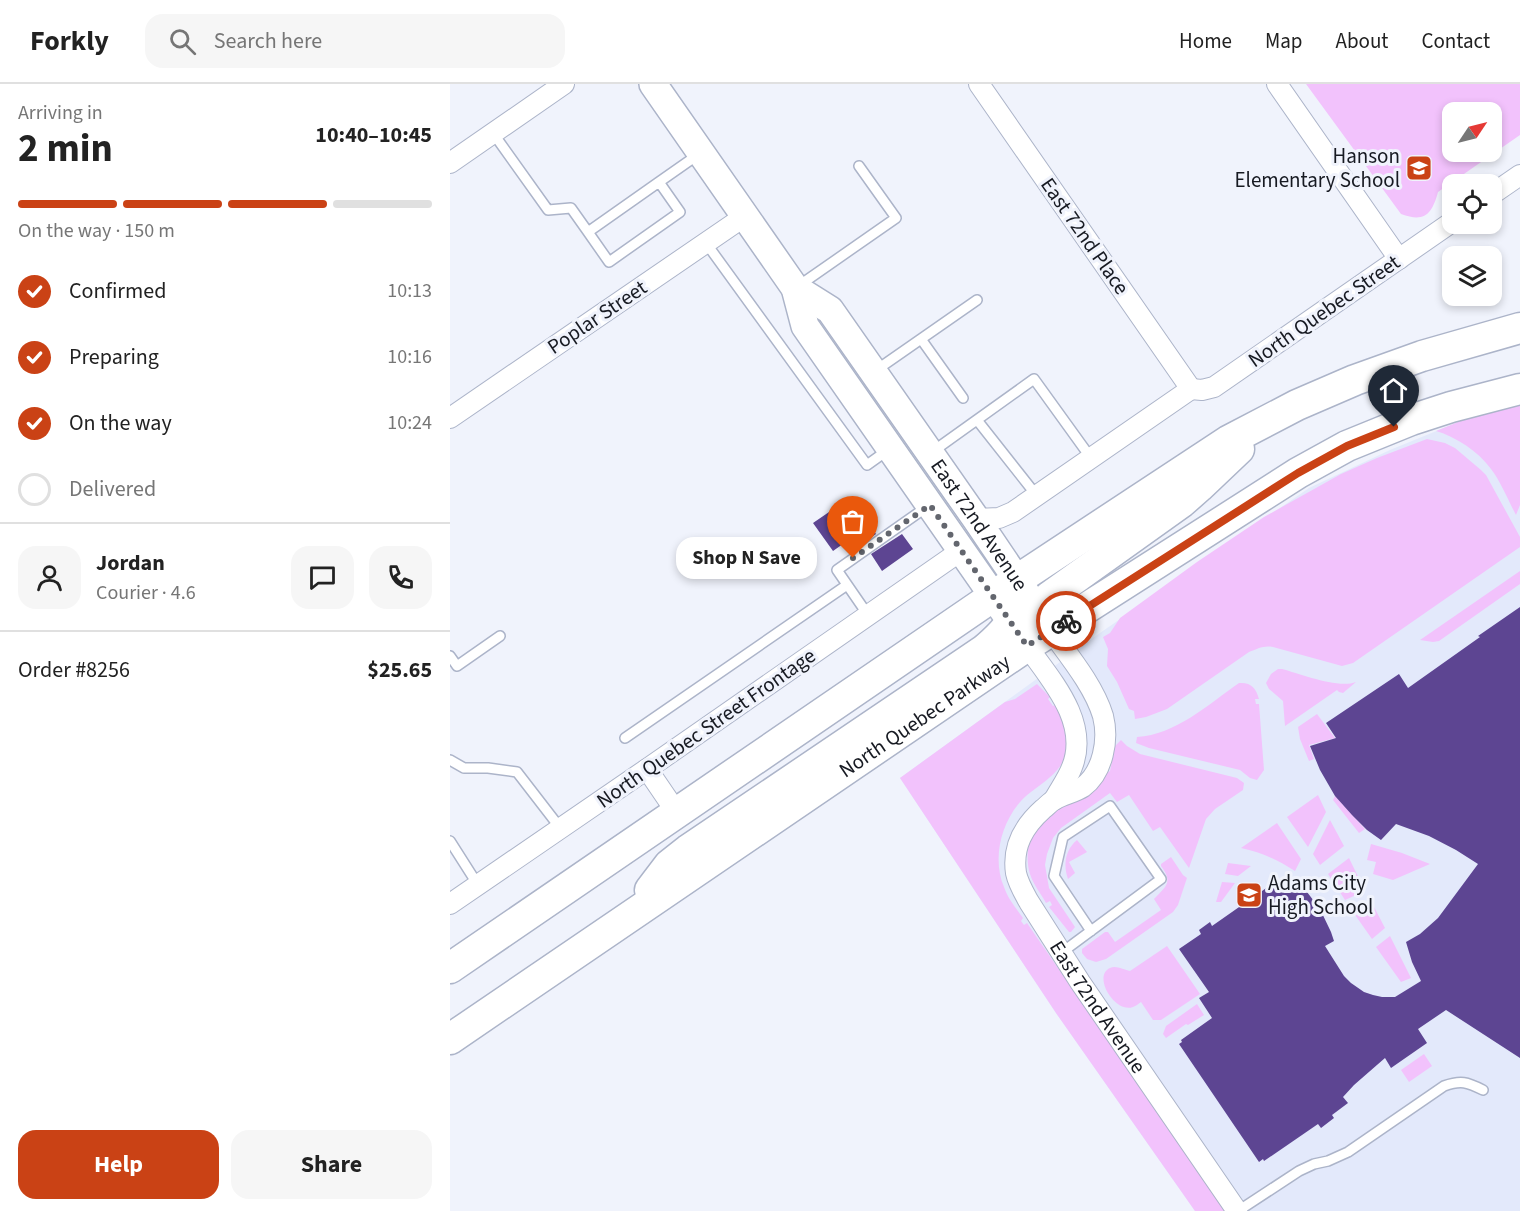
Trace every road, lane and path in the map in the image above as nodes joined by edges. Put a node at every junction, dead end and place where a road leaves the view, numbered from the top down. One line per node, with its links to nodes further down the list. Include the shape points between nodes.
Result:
1 (564, 84): 5 (street)
2 (653, 84): 6 (main road, East 72nd Avenue)
3 (979, 84): 22 (street, East 72nd Place)
4 (1277, 84): 16 (street)
5 (493, 133): 7 (street); 14 (lane, via 548,210 572,208)
6 (701, 153): 10 (lane); 12 (main road, East 72nd Avenue)
7 (450, 163)
8 (859, 166): 17 (lane, via 896,218)
9 (1520, 175): 11 (street)
10 (659, 182): 14 (lane); 14 (lane, via 680,212 618,256 609,262)
11 (1502, 187)
12 (745, 216): 15 (street, Poplar Street); 17 (main road, East 72nd Avenue)
13 (1442, 229): 16 (street, North Quebec Street)
14 (588, 232)
15 (706, 243): 25 (street, Poplar Street); 28 (lane, via 867,465)
16 (1399, 259): 22 (street, North Quebec Street, via 1214,387)
17 (795, 288): 21 (main road, East 72nd Avenue, via 830,310); 28 (main road, East 72nd Avenue, via 805,326)
18 (977, 300): 20 (lane)
19 (1520, 328): 27 (main road, North Quebec Parkway, via 1355,380)
20 (921, 339): 21 (lane); 24 (lane)
21 (873, 372): 29 (main road, East 72nd Avenue)
22 (1191, 389): 30 (street)
23 (1520, 389): 38 (main road, North Quebec Parkway, via 1428,414 1347,446)
24 (963, 398)
25 (450, 418)
26 (977, 420): 29 (lane); 30 (lane, via 1034,379); 31 (lane)
27 (1260, 424): 35 (main road, North Quebec Parkway, via 1196,461); 38 (main road, via 1199,487 1049,597)
28 (890, 448): 32 (main road, East 72nd Avenue)
29 (930, 453): 33 (main road, East 72nd Avenue)
30 (1091, 458): 31 (street)
31 (1036, 496): 33 (street, via 1007,515)
32 (930, 505): 34 (main road, East 72nd Avenue); 36 (lane, via 837,570)
33 (976, 519): 35 (main road, East 72nd Avenue)
34 (962, 550): 37 (street, North Quebec Street Frontage); 38 (main road, East 72nd Avenue)
35 (1017, 580): 38 (main road, North Quebec Parkway)
36 (848, 585): 37 (lane); 41 (lane)
37 (868, 615): 43 (street, North Quebec Street Frontage)
38 (1024, 621): 44 (street, East 72nd Avenue, via 1075,726 1072,768); 44 (street, East 72nd Avenue, via 1094,694 1103,717 1101,763 1094,778 1081,789); 45 (main road, North Quebec Parkway); 53 (main road, North Quebec Parkway, via 639,910)
39 (500, 636): 40 (lane, via 457,666)
40 (450, 656)
41 (625, 738)
42 (450, 760): 46 (lane, via 464,768 517,772)
43 (647, 769): 45 (street); 46 (street, North Quebec Street Frontage)
44 (1054, 800): 51 (street, East 72nd Avenue, via 1022,833 1015,863 1022,889)
45 (677, 813): 52 (main road, North Quebec Parkway)
46 (561, 829): 48 (street, North Quebec Street Frontage)
47 (450, 841): 48 (lane)
48 (478, 885): 49 (street, North Quebec Street Frontage)
49 (450, 904)
50 (1091, 931): 50 (lane, via 1161,879 1110,806 1063,837 1054,876); 51 (lane)
51 (1061, 953): 55 (street, East 72nd Avenue)
52 (450, 968)
53 (450, 1039)
54 (1483, 1090): 55 (lane, via 1468,1082 1444,1086 1348,1152 1299,1171)
55 (1238, 1211)

